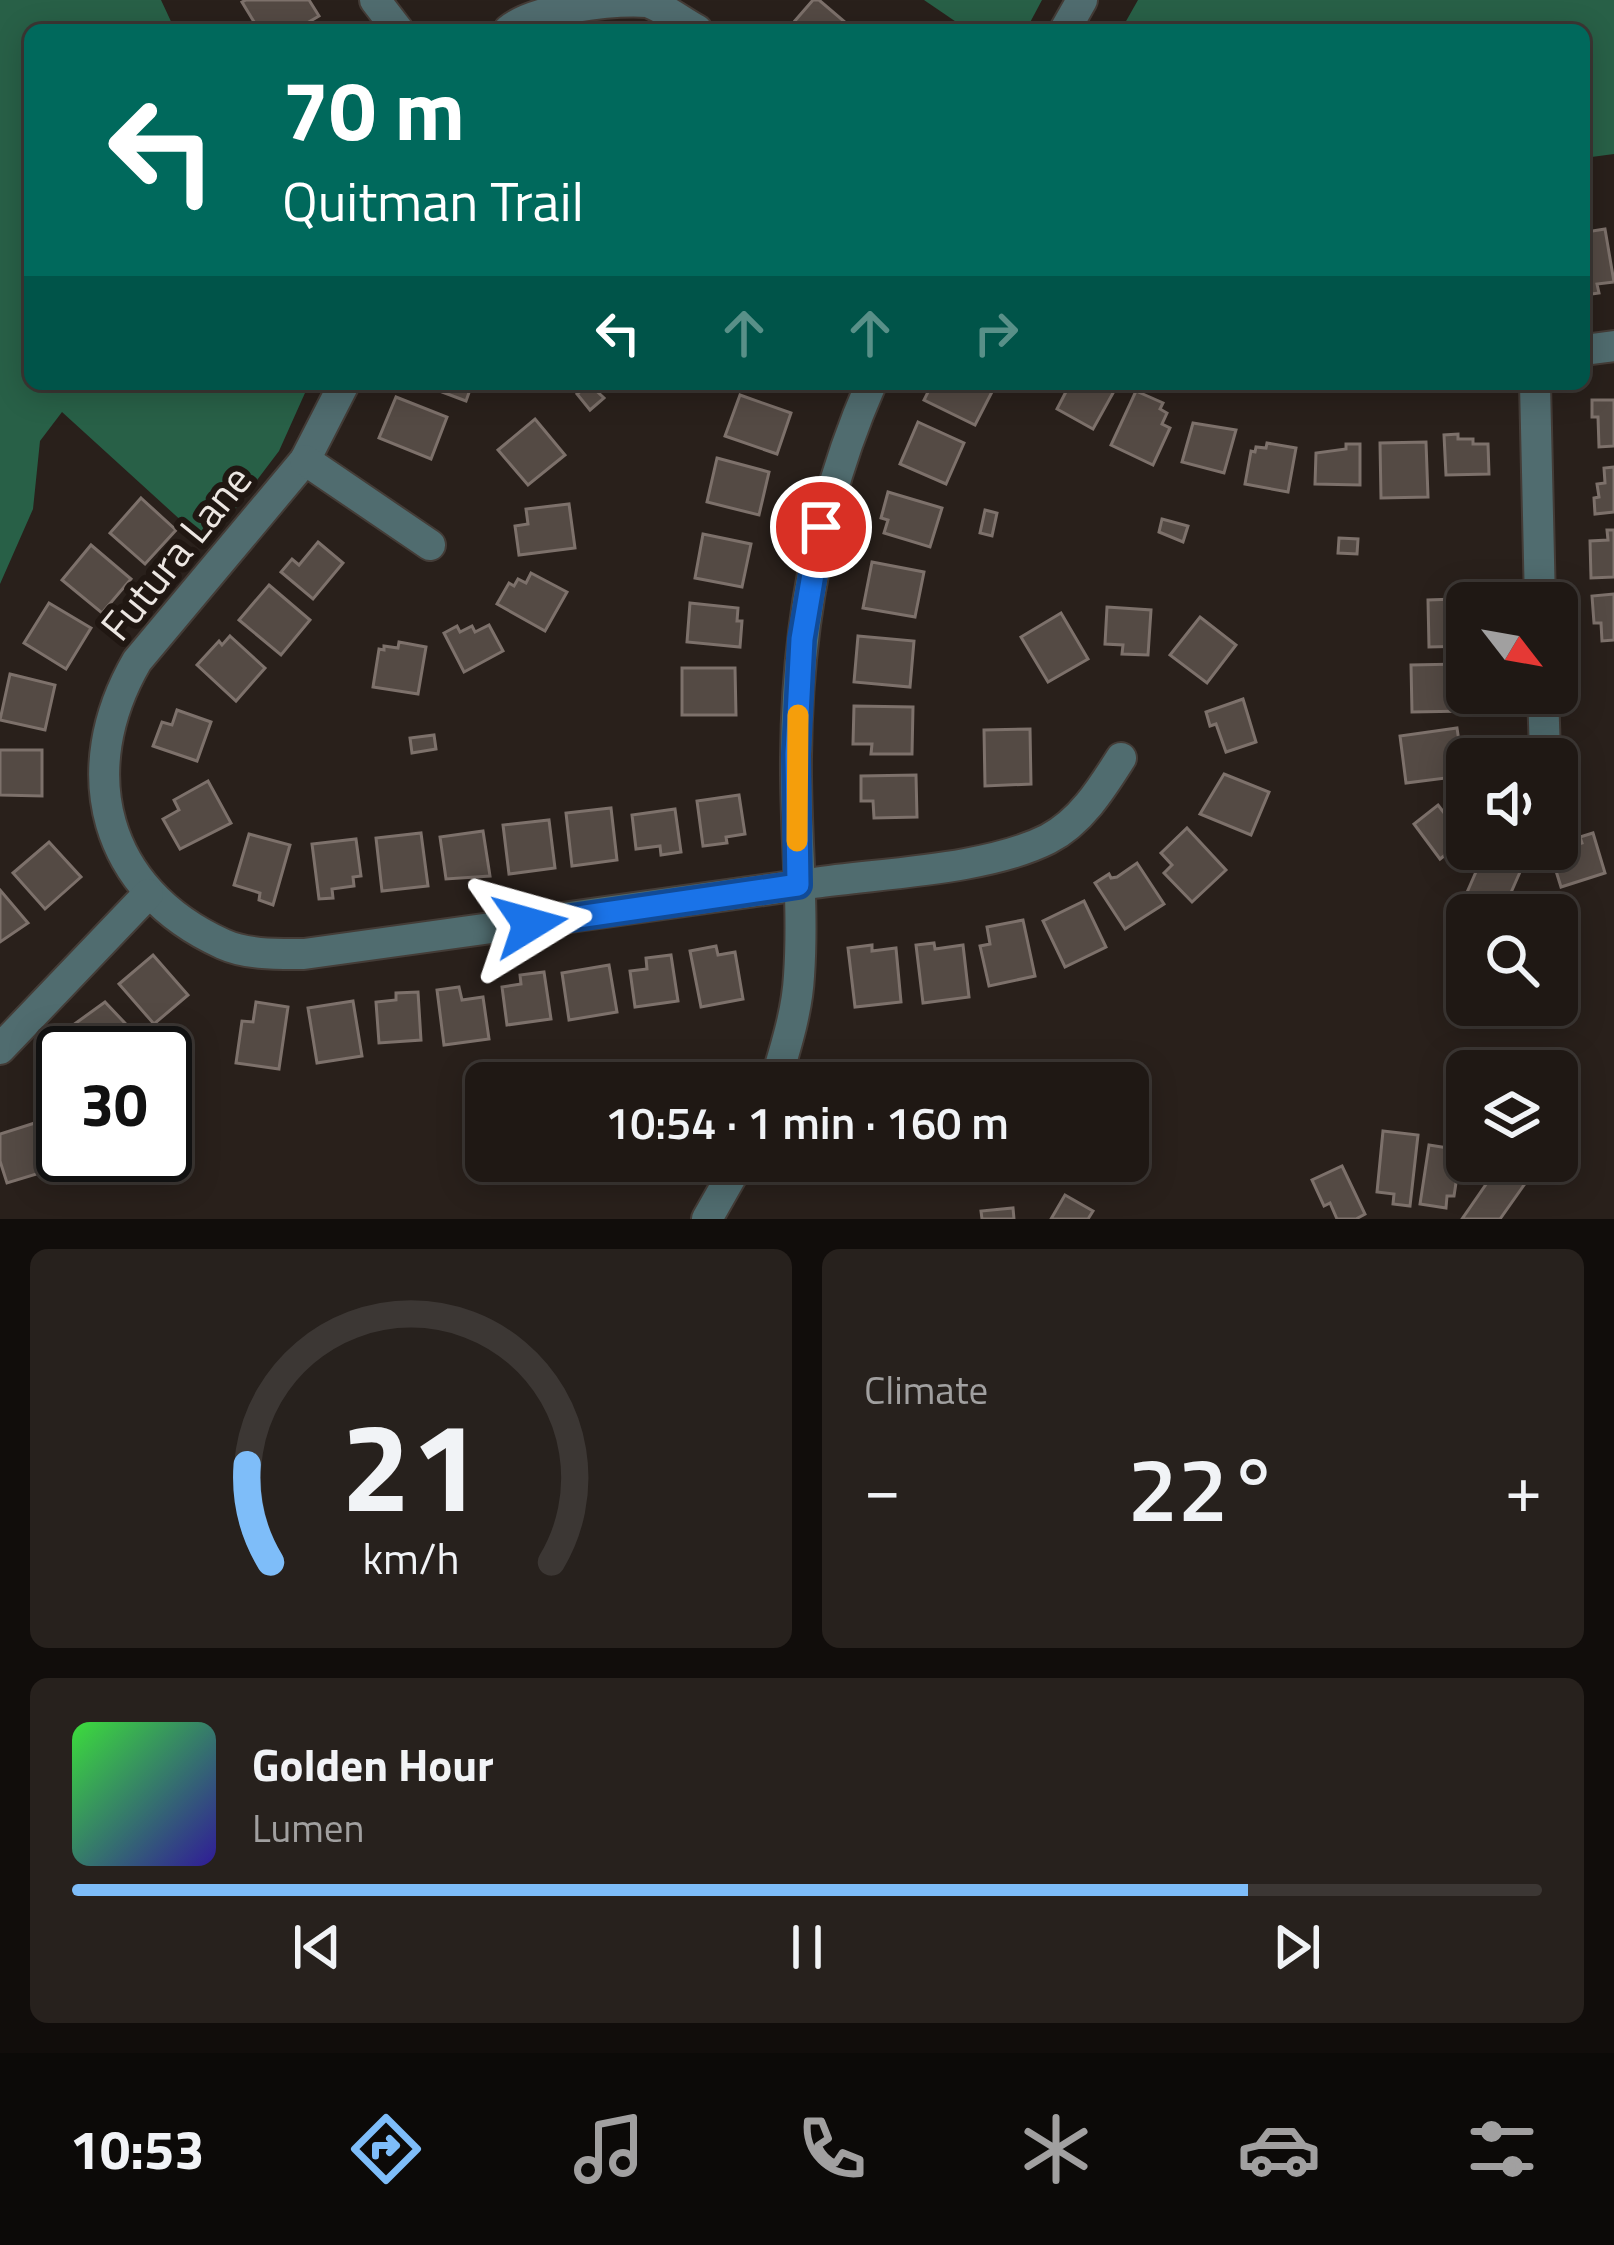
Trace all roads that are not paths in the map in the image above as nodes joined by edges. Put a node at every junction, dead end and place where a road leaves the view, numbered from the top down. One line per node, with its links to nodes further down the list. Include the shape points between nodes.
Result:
1 (375, 0): 2 (street)
2 (393, 24)
3 (515, 24): 4 (street, via 582,3 646,2)
4 (686, 24)
5 (341, 390): 8 (street, Futura Lane)
6 (868, 390): 12 (street, via 821,527 802,639)
7 (1535, 390): 10 (street)
8 (305, 460): 9 (street); 13 (street, Futura Lane, via 118,693 103,779 125,863)
9 (430, 545)
10 (1540, 582)
11 (1120, 758): 12 (street, Futura Lane, via 1076,819 1049,838 1003,856)
12 (798, 885): 13 (street, Futura Lane, via 304,954 225,945); 15 (street, via 800,977)
13 (148, 894): 14 (street)
14 (0, 1049)
15 (780, 1062)
16 (728, 1182): 17 (street)
17 (707, 1219)

